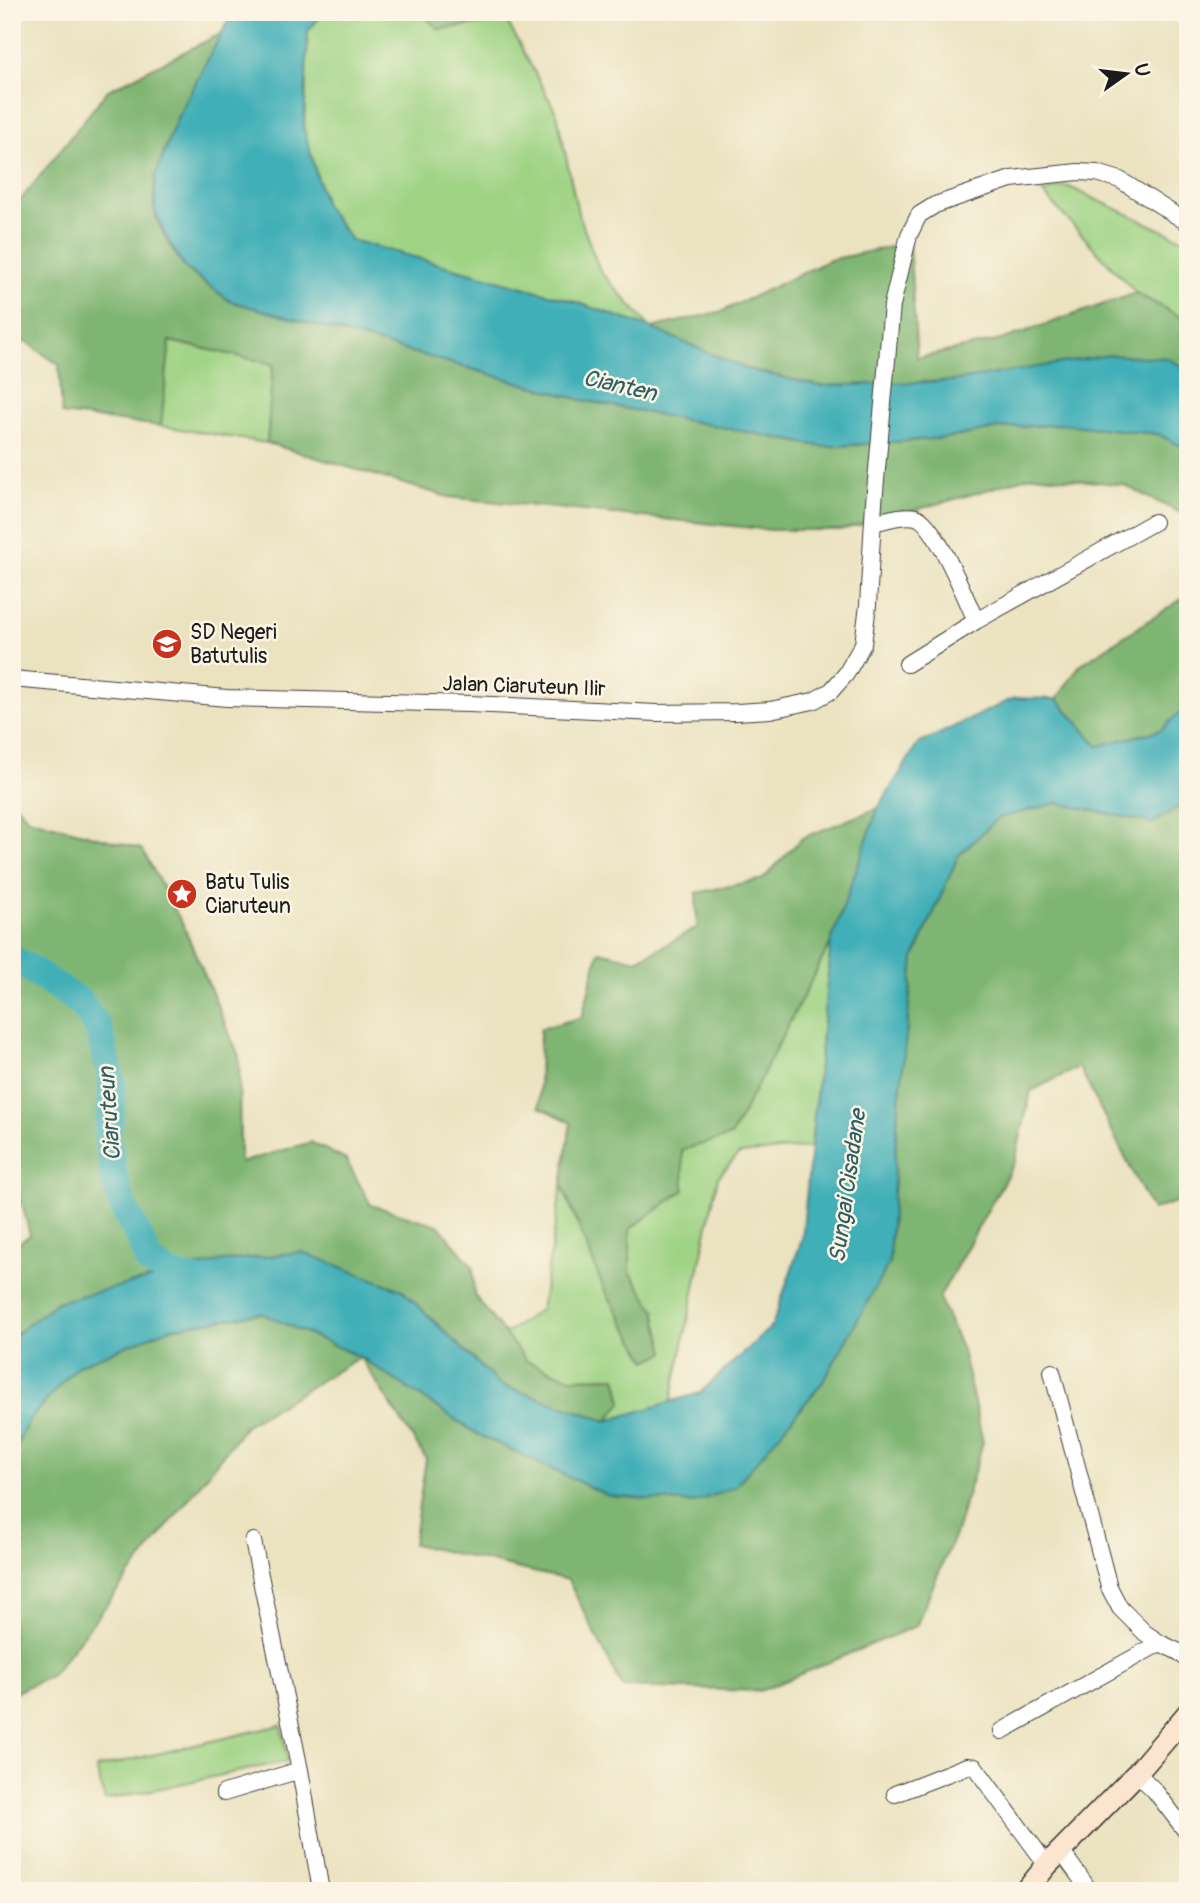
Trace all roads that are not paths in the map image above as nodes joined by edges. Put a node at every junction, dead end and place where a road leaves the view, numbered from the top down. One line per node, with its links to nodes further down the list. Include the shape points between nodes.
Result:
1 (1188, 223): 3 (street, Jalan Ciaruteun Ilir, via 1120,180 1078,172 1011,179 919,215 909,235 892,305)
2 (1154, 522): 4 (street)
3 (873, 523): 4 (street, via 903,516 926,523); 6 (street, Jalan Ciaruteun Ilir, via 863,644 831,691 794,706 656,713 227,698)
4 (976, 621): 5 (street)
5 (907, 664)
6 (12, 679)
7 (12, 1192): 8 (street)
8 (12, 1205)
9 (1052, 1372): 11 (street, via 1110,1587 1120,1608)
10 (253, 1541): 15 (street)
11 (1160, 1643): 12 (street); 14 (street)
12 (1188, 1660)
13 (1188, 1713): 16 (main road)
14 (1002, 1731)
15 (299, 1770): 17 (street); 21 (street)
16 (1137, 1773): 19 (street); 20 (main road)
17 (224, 1793)
18 (895, 1794): 20 (street, via 967,1766 975,1767)
19 (1188, 1834)
20 (1054, 1858): 22 (main road); 23 (street)
21 (321, 1891)
22 (1026, 1891)
23 (1090, 1891)

